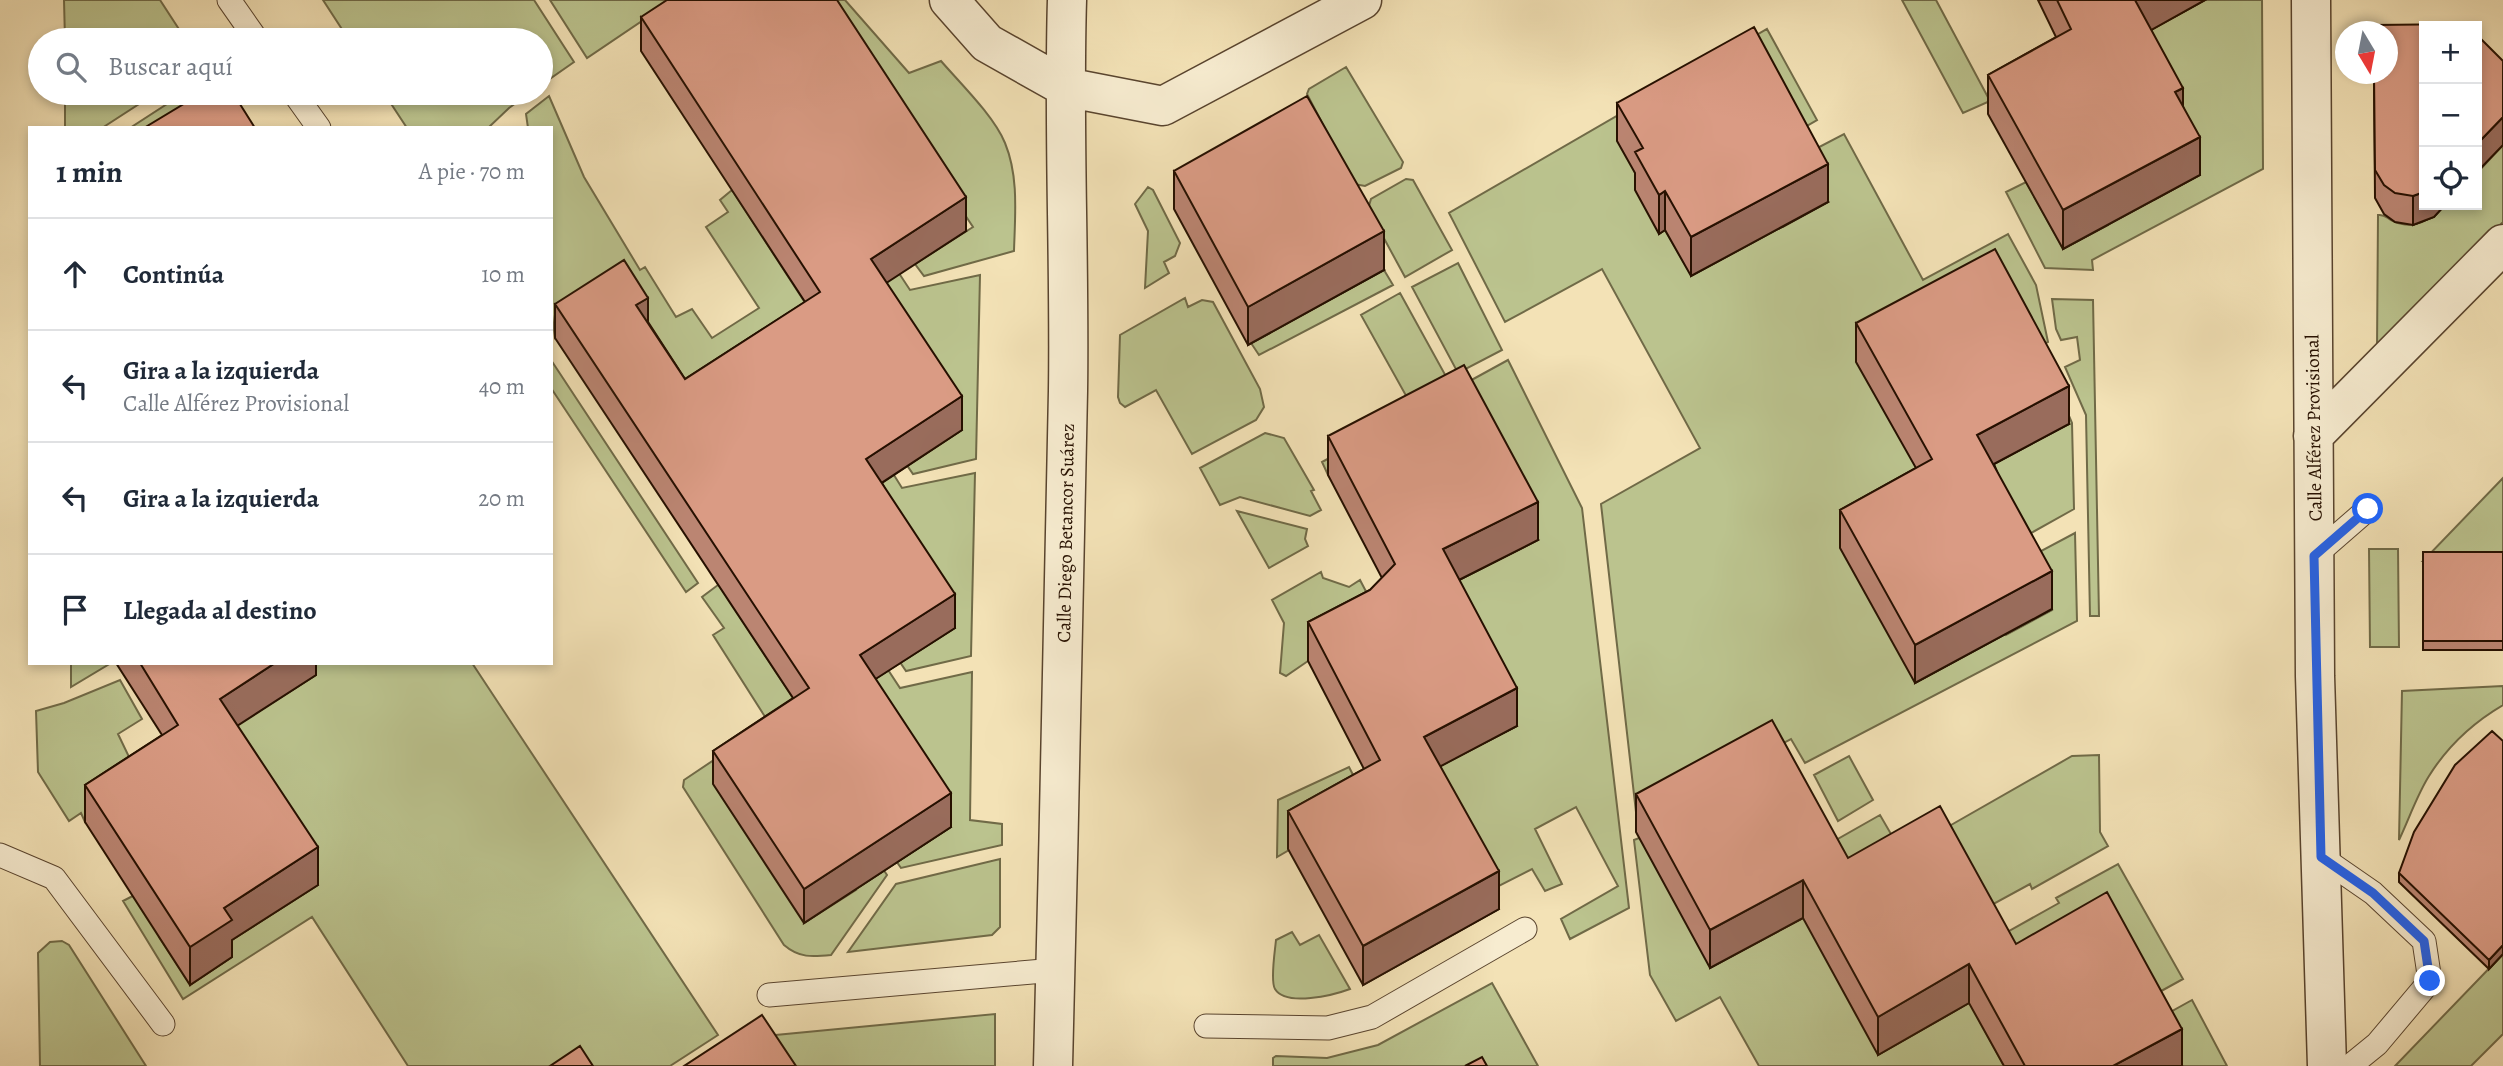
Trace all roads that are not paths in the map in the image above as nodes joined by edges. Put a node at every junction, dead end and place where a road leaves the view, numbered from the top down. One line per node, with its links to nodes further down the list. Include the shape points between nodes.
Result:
1 (229, 0): 6 (lane)
2 (949, 0): 7 (street, via 987,43)
3 (1067, 0): 7 (street, Calle Diego Betancor Suárez)
4 (1362, 0): 7 (street, via 1163,106)
5 (2311, 0): 11 (street, Calle Alférez Provisional)
6 (249, 28)
7 (1065, 88): 17 (street, Calle Diego Betancor Suárez, via 1068,378)
8 (303, 105): 9 (lane)
9 (318, 126)
10 (2503, 244): 11 (street)
11 (2314, 436): 13 (street, Calle Alférez Provisional)
12 (2368, 509): 13 (lane)
13 (2314, 556): 15 (street, Calle Alférez Provisional)
14 (0, 855): 19 (lane, via 54,878)
15 (2321, 857): 22 (street, Calle Alférez Provisional); 23 (lane, via 2373,893 2424,941 2430,981 2377,1044)
16 (1525, 929): 20 (lane, via 1372,1017 1328,1028)
17 (1055, 970): 18 (lane); 21 (street, Calle Diego Betancor Suárez)
18 (769, 995)
19 (163, 1024)
20 (1206, 1026)
21 (1053, 1066)
22 (2327, 1066)
23 (2350, 1066)

